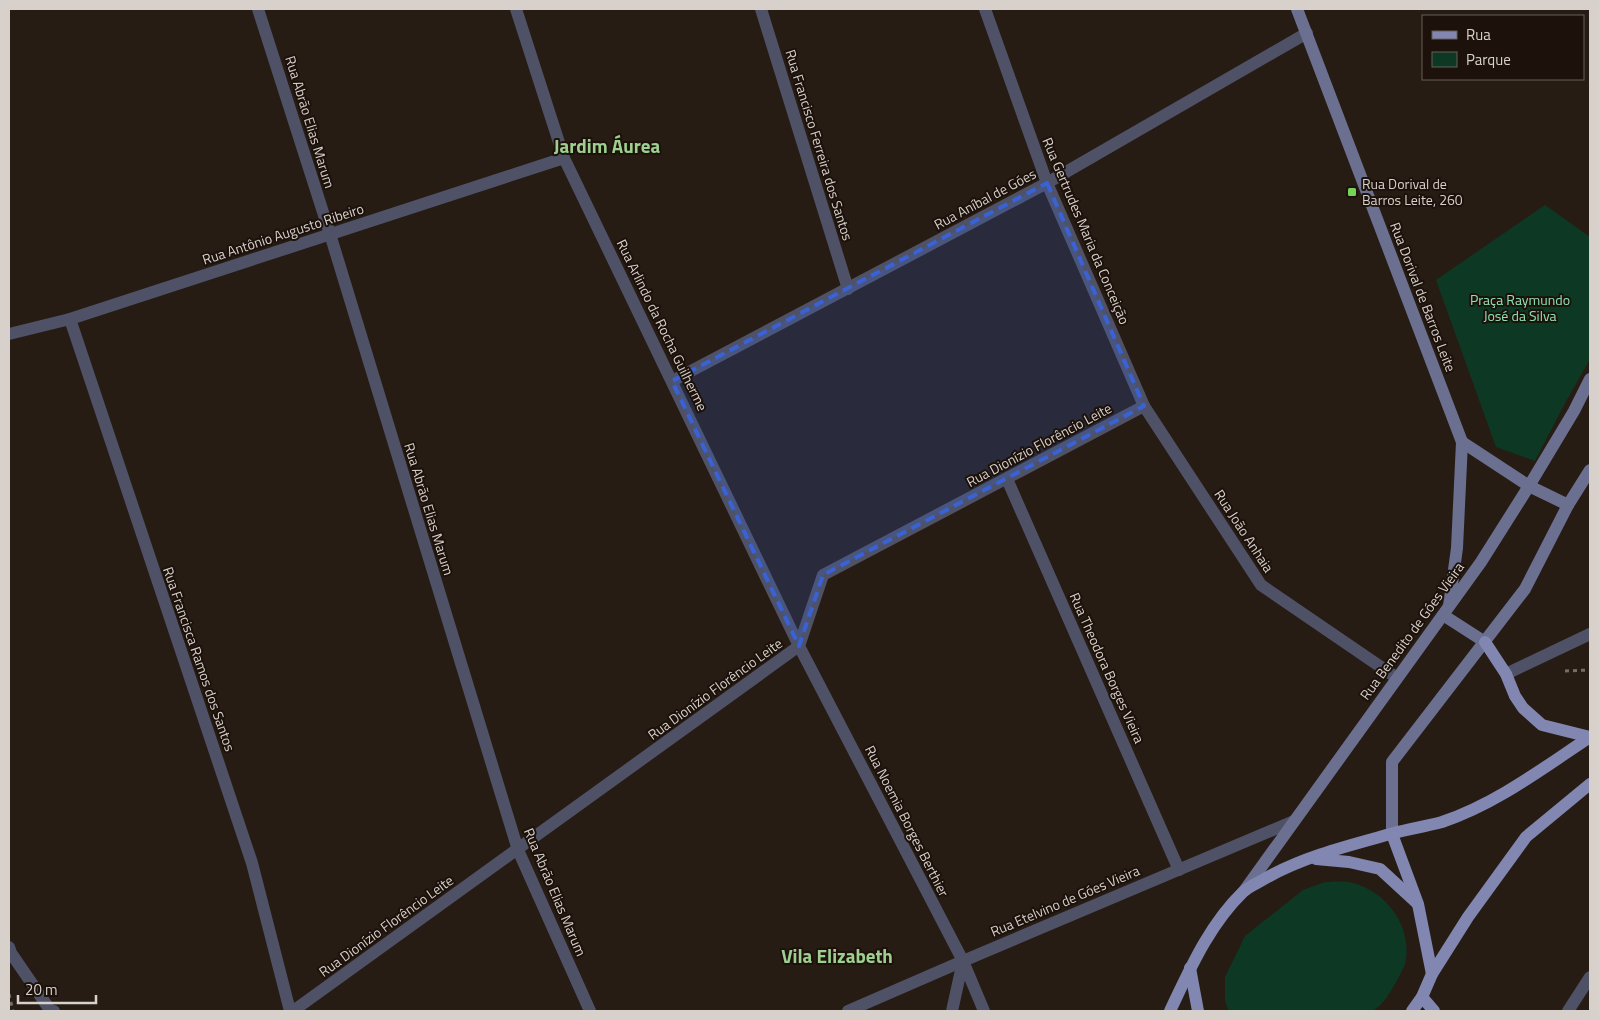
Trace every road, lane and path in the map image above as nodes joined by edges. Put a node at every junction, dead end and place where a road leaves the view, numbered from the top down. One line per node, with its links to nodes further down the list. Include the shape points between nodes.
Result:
1 (258, 9): 9 (street, Rua Abrão Elias Marum)
2 (516, 9): 7 (street, Rua Arlindo da Rocha Guilherme)
3 (761, 9): 10 (street, Rua Francisco Ferreira dos Santos)
4 (985, 9): 8 (street, Rua Gertrudes Maria da Conceição)
5 (1298, 9): 6 (main road, Rua Dorival de Barros Leite)
6 (1307, 33): 8 (street, Rua Aníbal de Góes); 16 (main road, Rua Dorival de Barros Leite)
7 (564, 158): 9 (street, Rua Antônio Augusto Ribeiro); 14 (street, Rua Arlindo da Rocha Guilherme)
8 (1047, 183): 10 (street, Rua Aníbal de Góes); 15 (street, Rua Gertrudes Maria da Conceição)
9 (330, 234): 11 (street, Rua Antônio Augusto Ribeiro); 33 (street, Rua Abrão Elias Marum)
10 (848, 290): 14 (street, Rua Aníbal de Góes)
11 (70, 319): 12 (street, Rua Antônio Augusto Ribeiro); 47 (street, Rua Francisca Ramos dos Santos, via 252,863)
12 (9, 334)
13 (1590, 379): 19 (main road, Rua Benedito de Góes Vieira)
14 (672, 381): 24 (street, Rua Arlindo da Rocha Guilherme)
15 (1144, 406): 18 (street, Rua Dionízio Florêncio Leite); 28 (street, Rua João Anhaia, via 1261,585)
16 (1462, 442): 19 (main road); 21 (main road, Rua Dorival de Barros Leite, via 1456,548)
17 (1590, 470): 20 (main road)
18 (1007, 478): 24 (street, Rua Dionízio Florêncio Leite, via 824,575); 35 (street, Rua Theodora Borges Vieira)
19 (1529, 486): 20 (main road); 21 (main road, Rua Benedito de Góes Vieira)
20 (1568, 505): 23 (main road, via 1525,589)
21 (1446, 611): 23 (main road); 28 (main road, Rua Benedito de Góes Vieira)
22 (1590, 634): 27 (street)
23 (1484, 642): 27 (main road); 32 (main road, via 1392,762)
24 (799, 646): 33 (street, Rua Dionízio Florêncio Leite); 39 (street, Rua Noemia Borges Berthier)
25 (1590, 670): 26 (path)
26 (1565, 671)
27 (1506, 674): 29 (main road, via 1523,708 1542,725)
28 (1397, 678): 31 (main road, Rua Benedito de Góes Vieira)
29 (1590, 737): 32 (main road, via 1484,805 1443,821)
30 (1590, 784): 41 (main road, via 1526,837 1468,917)
31 (1294, 821): 35 (street, Rua Etelvino de Góes Vieira); 36 (main road, Rua Benedito de Góes Vieira)
32 (1392, 834): 34 (main road); 37 (main road)
33 (518, 850): 47 (street, Rua Dionízio Florêncio Leite); 48 (street, Rua Abrão Elias Marum)
34 (1307, 859): 36 (main road); 37 (main road, via 1349,862 1380,869)
35 (1179, 870): 39 (street, Rua Etelvino de Góes Vieira)
36 (1244, 891): 40 (main road, via 1205,940)
37 (1418, 904): 41 (main road)
38 (9, 947): 46 (street, via 50,1010)
39 (963, 960): 49 (street, Rua Etelvino de Góes Vieira); 50 (street); 51 (street, Rua Noemia Borges Berthier)
40 (1190, 968): 52 (main road); 53 (main road)
41 (1432, 974): 44 (main road)
42 (1590, 977): 56 (street)
43 (9, 994): 45 (path)
44 (1422, 997): 54 (main road); 55 (main road)
45 (13, 1011)
46 (54, 1011)
47 (291, 1011)
48 (590, 1011)
49 (848, 1011)
50 (952, 1011)
51 (984, 1011)
52 (1170, 1011)
53 (1198, 1011)
54 (1412, 1011)
55 (1434, 1011)
56 (1568, 1011)

